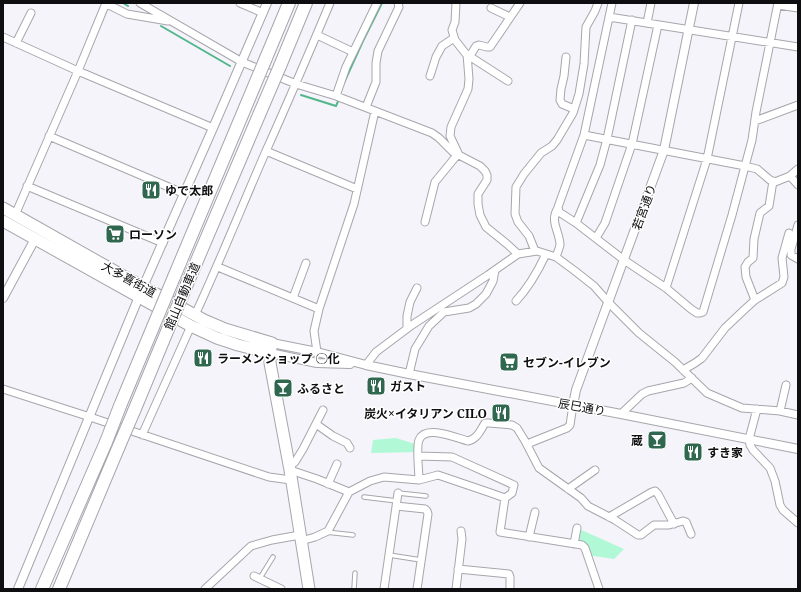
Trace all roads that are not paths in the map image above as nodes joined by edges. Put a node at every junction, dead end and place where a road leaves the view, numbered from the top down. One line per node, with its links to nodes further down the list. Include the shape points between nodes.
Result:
1 (106, 3): 25 (street, via 127,14); 40 (street)
2 (140, 3): 25 (street)
3 (240, 3): 21 (street)
4 (267, 3): 21 (street)
5 (289, 3): 150 (highway, 館山自動車道, bridge)
6 (306, 3): 151 (highway, 館山自動車道, bridge)
7 (330, 3): 29 (street)
8 (377, 3): 36 (street)
9 (398, 3): 46 (street, via 399,7 378,51 376,82)
10 (456, 3): 32 (street, via 452,30)
11 (520, 3): 22 (street)
12 (598, 3): 47 (street, via 586,27 584,64)
13 (612, 3): 23 (street)
14 (651, 3): 26 (street)
15 (694, 3): 28 (street, 若宮通り)
16 (739, 3): 30 (street)
17 (778, 4): 19 (street); 33 (street)
18 (491, 8): 22 (street)
19 (798, 8)
20 (31, 13): 34 (street)
21 (263, 13): 39 (street)
22 (510, 16): 37 (street, via 490,47 476,46)
23 (609, 17): 24 (street); 51 (street)
24 (632, 20): 26 (street); 53 (street)
25 (172, 22): 39 (street)
26 (647, 23): 27 (street)
27 (658, 25): 28 (street); 54 (street)
28 (689, 29): 30 (street); 55 (street, 若宮通り)
29 (317, 36): 36 (street); 43 (street)
30 (732, 36): 33 (street); 58 (street)
31 (3, 37): 34 (street)
32 (454, 38): 37 (street); 41 (street, via 442,46)
33 (770, 42): 35 (street); 49 (street)
34 (16, 43): 40 (street)
35 (798, 47)
36 (353, 52): 44 (street)
37 (469, 55): 42 (street); 57 (street, via 468,89 451,126 450,136)
38 (566, 58): 47 (street, via 560,100 562,104)
39 (242, 62): 43 (street); 50 (street)
40 (78, 70): 50 (street); 52 (street)
41 (430, 76)
42 (508, 81)
43 (296, 84): 44 (street); 56 (street)
44 (336, 96): 46 (street)
45 (798, 105): 49 (street)
46 (366, 107): 48 (street)
47 (574, 109): 78 (street, via 557,140 542,153 516,187 515,214)
48 (375, 111): 57 (street, via 432,133); 65 (street)
49 (755, 121): 59 (street)
50 (213, 128): 66 (street)
51 (584, 135): 53 (street); 68 (street)
52 (49, 136): 63 (street); 66 (street)
53 (607, 139): 54 (street); 72 (street, via 600,166)
54 (632, 144): 55 (street); 75 (street, via 605,223)
55 (664, 150): 58 (street); 83 (street, 若宮通り)
56 (266, 151): 65 (street); 85 (street)
57 (458, 155): 71 (street, via 435,182); 79 (street, via 486,171 487,180 478,194 480,215 486,227)
58 (707, 159): 59 (street); 88 (street)
59 (745, 166): 62 (street, via 757,169); 88 (street, via 703,312 691,309)
60 (798, 169): 61 (street)
61 (790, 176): 62 (street); 64 (street)
62 (773, 181): 92 (street, via 769,206 760,213 753,258 745,267)
63 (27, 186): 69 (street); 77 (street)
64 (798, 186)
65 (357, 189): 95 (street)
66 (185, 194): 77 (street)
67 (3, 208): 69 (highway, 大多喜街道)
68 (558, 208): 72 (street, via 559,212); 81 (street, via 554,218 560,246)
69 (15, 215): 89 (highway, 大多喜街道)
70 (3, 221): 76 (highway, 大多喜街道)
71 (425, 222)
72 (576, 223): 75 (street)
73 (798, 226): 82 (street, via 791,255)
74 (789, 233): 92 (street, via 782,258 782,283)
75 (596, 238): 83 (street)
76 (35, 239): 89 (highway, 大多喜街道); 90 (street)
77 (163, 243): 89 (street)
78 (535, 251): 79 (street); 80 (street)
79 (518, 254): 86 (street)
80 (546, 254): 81 (street); 93 (street, via 524,293)
81 (556, 257): 94 (street, via 594,286)
82 (798, 259)
83 (624, 260): 88 (street); 94 (street, 若宮通り)
84 (306, 263): 91 (street)
85 (218, 267): 91 (street); 96 (street)
86 (495, 270): 97 (street); 102 (street, via 486,294 476,304 469,308 444,312 429,326 415,349)
87 (418, 288): 97 (street, via 410,302)
88 (666, 288)
89 (141, 292): 96 (highway, 大多喜街道); 112 (street)
90 (3, 298)
91 (292, 298): 95 (street)
92 (755, 300): 101 (street, via 725,328 702,358)
93 (516, 301)
94 (609, 303): 101 (street, via 639,333); 106 (street, 若宮通り, via 576,390)
95 (319, 309): 99 (street, via 314,330)
96 (193, 321): 98 (highway, 大多喜街道, via 217,338 238,345); 114 (street)
97 (407, 328): 100 (street, via 376,352)
98 (271, 348): 99 (street, 辰巳通り); 100 (street, 辰巳通り, via 317,362); 122 (highway, via 270,364)
99 (317, 352): 100 (street, 辰巳通り)
100 (366, 365): 102 (street, 辰巳通り)
101 (684, 370): 103 (street)
102 (409, 374): 106 (street, 辰巳通り)
103 (692, 378): 108 (street, via 707,393 742,408); 110 (street, via 684,383 642,394)
104 (786, 384): 109 (street)
105 (3, 389): 112 (street)
106 (573, 405): 110 (street, 辰巳通り); 116 (street, via 570,425 567,428)
107 (323, 410): 113 (street)
108 (757, 410): 109 (street); 115 (street)
109 (780, 411): 111 (street)
110 (621, 414): 115 (street, 辰巳通り)
111 (798, 416)
112 (90, 417): 114 (street); 149 (street)
113 (316, 424): 117 (street, via 347,443); 122 (street)
114 (142, 435): 122 (street, via 269,477)
115 (749, 439): 118 (street, 辰巳通り); 134 (street, via 753,450 770,468 780,505)
116 (527, 444): 119 (street, via 517,428 512,425 485,423 476,438 468,442 442,433 423,435 419,439); 125 (street, via 539,468)
117 (350, 448)
118 (798, 449)
119 (418, 456): 123 (street); 129 (street, via 452,457 514,484 512,493)
120 (337, 464): 124 (street)
121 (595, 470): 125 (street)
122 (290, 472): 124 (street); 141 (highway)
123 (419, 480): 126 (street, via 384,477); 129 (street, via 438,475)
124 (328, 484): 126 (street)
125 (568, 489): 132 (street, via 588,506)
126 (348, 492): 137 (street, via 328,531)
127 (426, 496): 130 (lane)
128 (364, 497): 130 (lane)
129 (505, 498): 140 (street, via 500,532)
130 (397, 500): 143 (street); 145 (street, via 427,511)
131 (535, 512): 140 (street)
132 (608, 517): 133 (street, via 638,535 654,525); 133 (street, via 655,491)
133 (674, 524): 138 (street, via 686,522)
134 (798, 524)
135 (577, 528): 142 (street)
136 (461, 531): 146 (street)
137 (325, 532): 139 (lane); 141 (street, via 314,537)
138 (691, 534)
139 (353, 535)
140 (530, 537): 142 (street)
141 (300, 538): 152 (street, via 272,540 251,546); 154 (highway)
142 (574, 544): 160 (street, via 584,548)
143 (389, 555): 145 (lane); 156 (street)
144 (272, 557): 148 (lane)
145 (422, 560): 157 (street)
146 (458, 569): 158 (street); 159 (street, via 509,574)
147 (355, 573): 155 (lane)
148 (257, 577): 153 (street)
149 (18, 589)
150 (42, 589)
151 (59, 589)
152 (205, 589)
153 (281, 589)
154 (309, 589)
155 (354, 589)
156 (384, 589)
157 (417, 589)
158 (456, 589)
159 (510, 589)
160 (599, 589)

